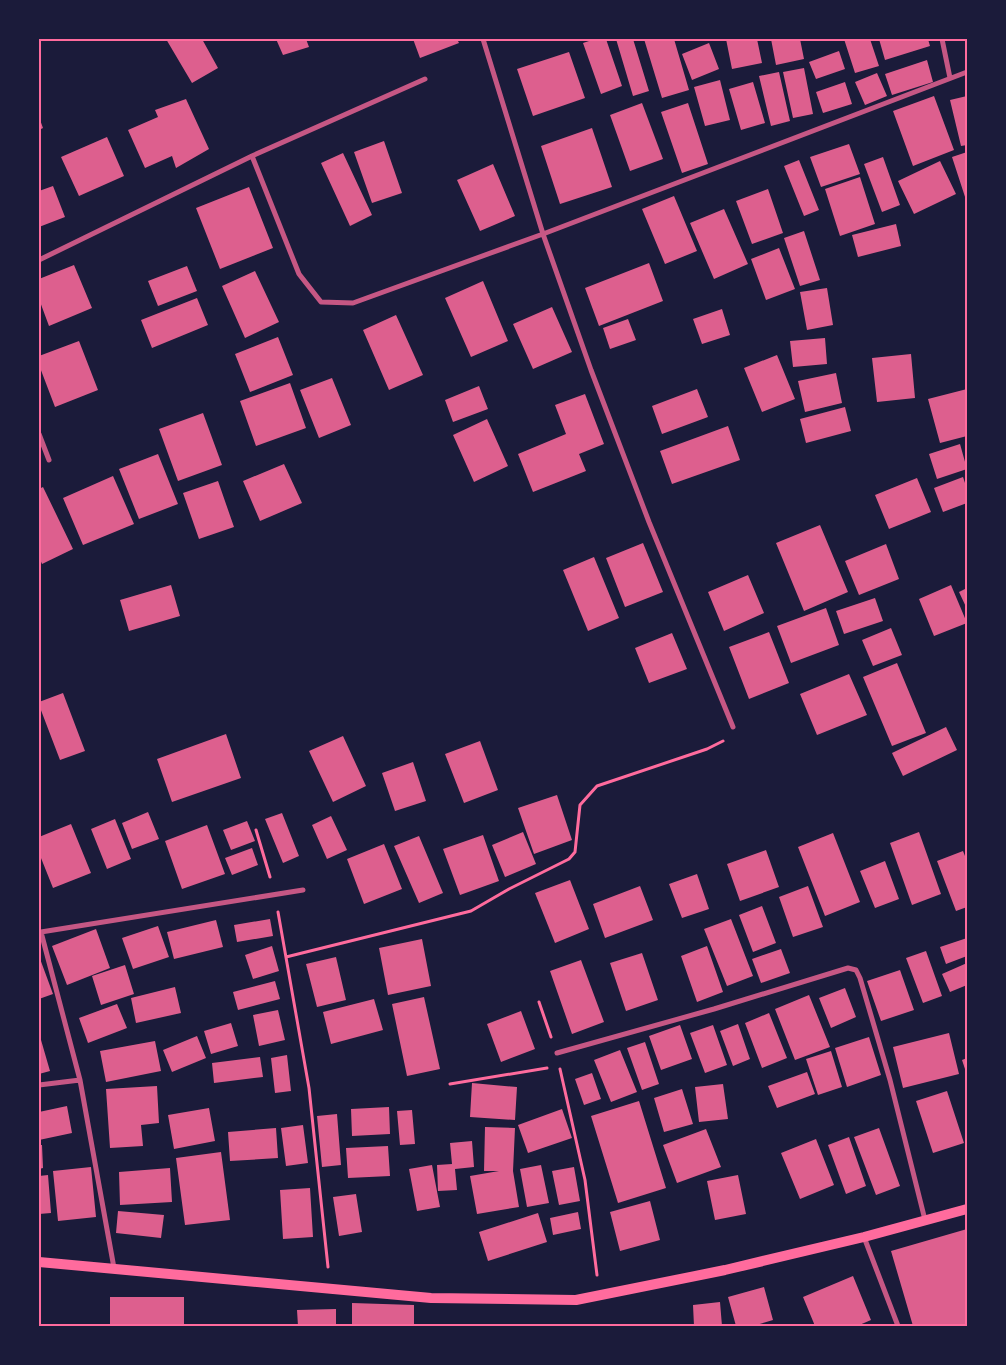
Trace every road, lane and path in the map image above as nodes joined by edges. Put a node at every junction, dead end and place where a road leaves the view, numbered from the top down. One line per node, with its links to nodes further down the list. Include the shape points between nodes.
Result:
1 (483, 39): 7 (street)
2 (942, 39): 4 (street)
3 (967, 72): 4 (street)
4 (950, 78): 7 (street)
5 (425, 80): 6 (street)
6 (252, 156): 7 (street, via 299,274 321,302 353,303); 8 (street)
7 (543, 234): 11 (street, via 649,522)
8 (39, 260)
9 (39, 434): 10 (street)
10 (49, 460)
11 (733, 727): 16 (path, via 724,740 707,749 597,786 580,805 575,852 569,858 471,910)
12 (256, 830): 14 (path)
13 (303, 890): 14 (street)
14 (275, 894): 15 (street); 16 (path)
15 (40, 932): 20 (street)
16 (286, 957): 28 (path, via 308,1088)
17 (539, 1002): 18 (path)
18 (557, 1053): 19 (path); 24 (street, via 848,968 856,970 890,1080)
19 (560, 1066): 21 (path); 29 (path, via 585,1180)
20 (80, 1080): 22 (street); 27 (street)
21 (450, 1084)
22 (39, 1085)
23 (967, 1209): 24 (main road)
24 (925, 1220): 25 (main road)
25 (864, 1236): 29 (main road, via 725,1270); 30 (street)
26 (39, 1262): 27 (main road)
27 (114, 1268): 28 (main road)
28 (330, 1289): 29 (main road, via 431,1298 576,1300)
29 (600, 1295)
30 (898, 1326)

